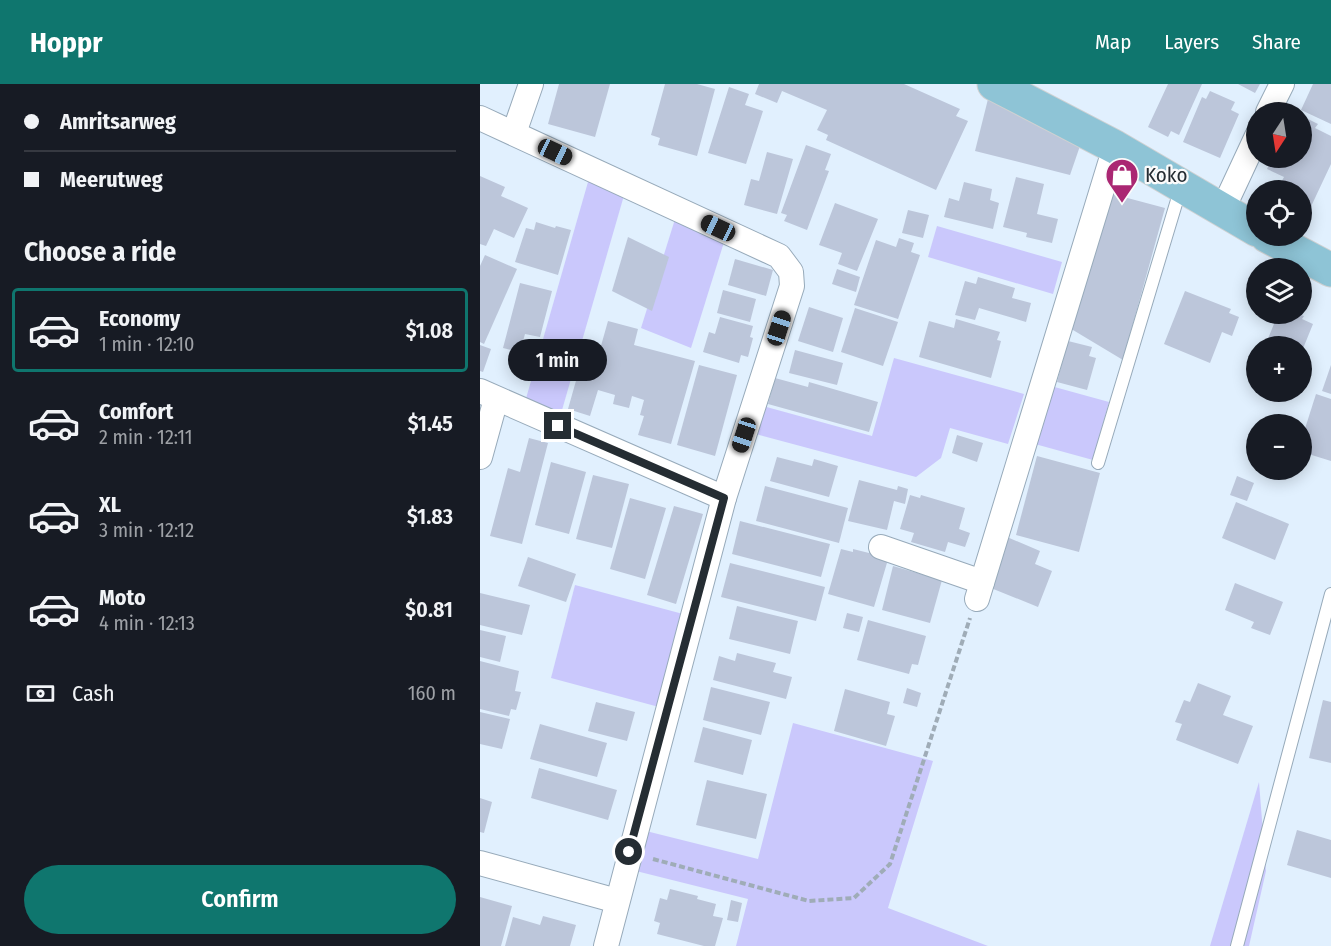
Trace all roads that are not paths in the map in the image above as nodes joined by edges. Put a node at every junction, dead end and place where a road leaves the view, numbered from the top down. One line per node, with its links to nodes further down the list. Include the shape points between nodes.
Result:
1 (531, 84): 7 (street)
2 (994, 84): 4 (main road)
3 (1282, 84): 5 (street)
4 (1035, 93): 8 (main road)
5 (1273, 102)
6 (480, 118): 7 (street)
7 (514, 133): 18 (street, via 779,256 791,272 792,286)
8 (1114, 147): 10 (main road); 19 (street, via 979,591)
9 (1246, 159): 11 (street)
10 (1181, 186): 11 (main road); 17 (lane)
11 (1221, 211): 12 (main road)
12 (1246, 224)
13 (1286, 246): 14 (main road)
14 (1331, 270)
15 (488, 395): 16 (street); 18 (street)
16 (480, 457)
17 (1098, 463)
18 (724, 498): 22 (street)
19 (881, 547)
20 (1331, 594): 24 (lane)
21 (480, 863): 22 (street)
22 (617, 901): 23 (street)
23 (606, 946)
24 (1237, 946)

